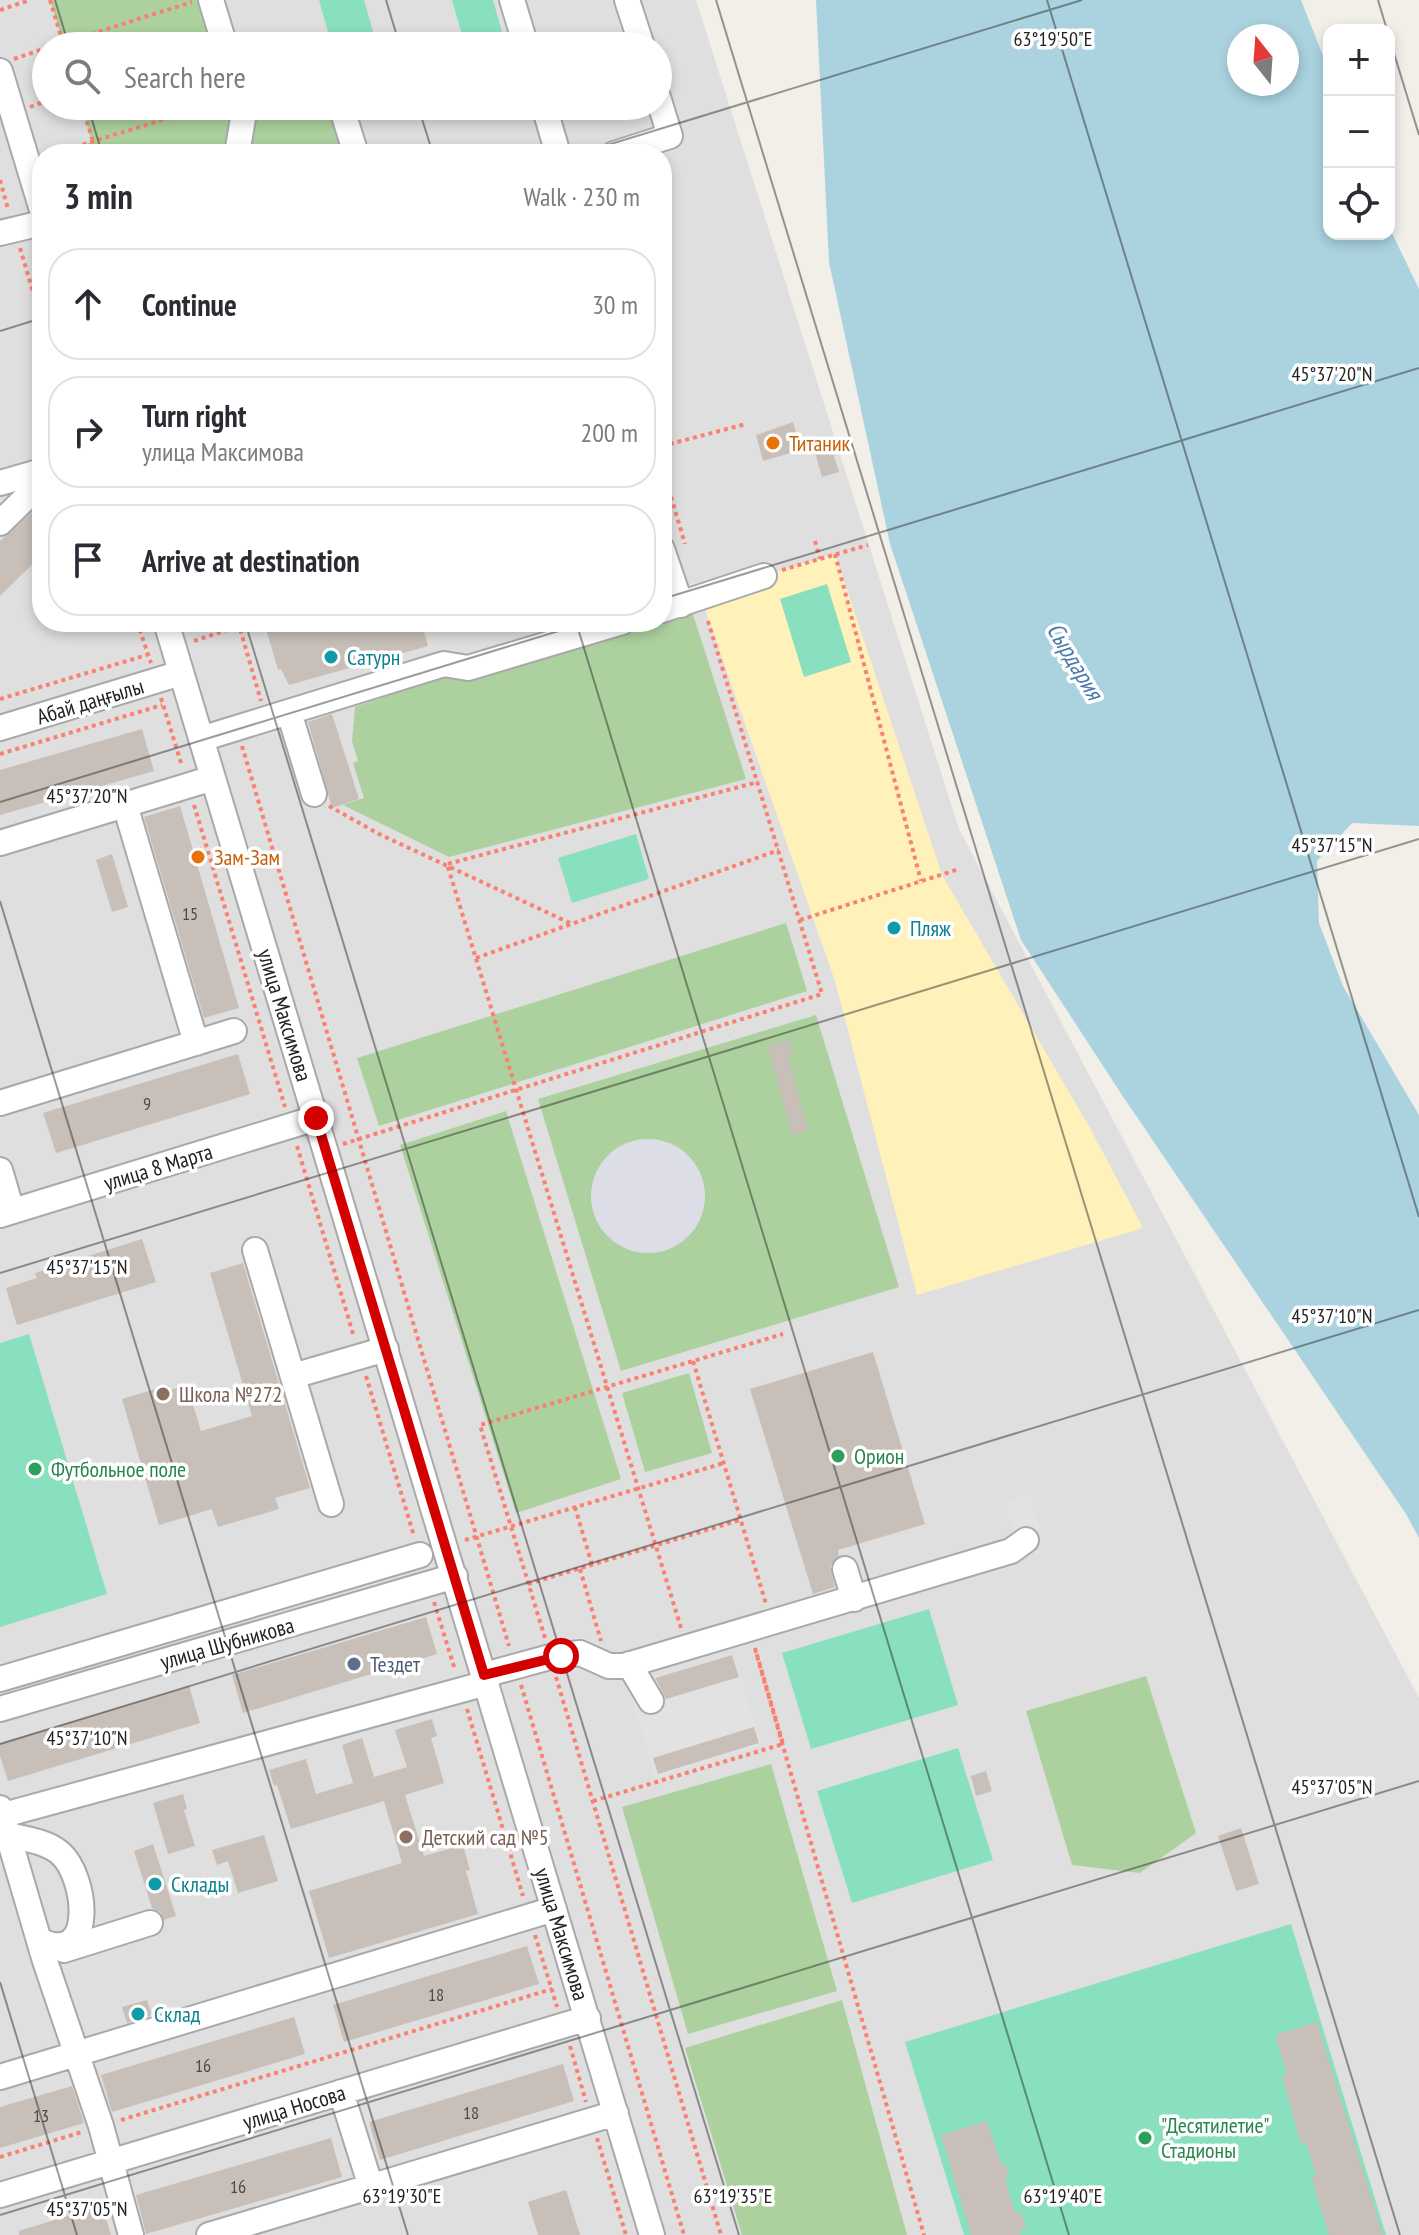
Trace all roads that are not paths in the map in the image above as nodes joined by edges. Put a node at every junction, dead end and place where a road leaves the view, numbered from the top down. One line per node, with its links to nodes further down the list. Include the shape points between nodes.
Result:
1 (211, 0): 4 (street)
2 (512, 0): 5 (street)
3 (627, 0): 6 (street)
4 (221, 32)
5 (522, 32)
6 (637, 32)
7 (6, 65): 16 (street)
8 (243, 120): 12 (street)
9 (345, 120): 13 (street)
10 (548, 120): 14 (street)
11 (665, 120): 15 (street, via 670,136)
12 (239, 144)
13 (353, 144)
14 (555, 144)
15 (645, 144)
16 (32, 170)
17 (32, 225): 18 (street)
18 (7, 231)
19 (32, 474): 20 (street)
20 (0, 483)
21 (32, 492): 22 (street)
22 (0, 523)
23 (764, 576): 25 (street)
24 (672, 577): 25 (street)
25 (681, 603)
26 (169, 632): 28 (street, улица Максимова)
27 (589, 632): 29 (street, via 468,668 444,664)
28 (181, 673): 30 (street, Абай даңғылы, via 159,693); 31 (street, улица Максимова)
29 (278, 715): 31 (street); 33 (street)
30 (0, 728)
31 (201, 739): 32 (street, улица Максимова)
32 (213, 778): 34 (street); 39 (street, улица Максимова)
33 (314, 794)
34 (125, 805): 35 (street); 37 (street)
35 (0, 843)
36 (234, 1031): 37 (street)
37 (196, 1043): 38 (street)
38 (0, 1103)
39 (316, 1118): 41 (street, улица 8 Марта); 43 (street, улица Максимова)
40 (0, 1170): 41 (street)
41 (6, 1213)
42 (255, 1250): 44 (street)
43 (386, 1349): 44 (street); 49 (street, улица Максимова)
44 (293, 1376): 45 (street)
45 (331, 1504)
46 (1026, 1540): 51 (street, via 1011,1551)
47 (420, 1555): 53 (street)
48 (845, 1569): 51 (street)
49 (455, 1576): 54 (street, улица Максимова); 56 (street, улица Шубникова)
50 (432, 1595): 57 (street)
51 (854, 1599): 52 (street)
52 (619, 1665): 54 (street, via 580,1653 515,1666); 55 (street)
53 (0, 1679)
54 (486, 1679): 58 (street, via 461,1691); 59 (street, улица Максимова)
55 (651, 1701)
56 (0, 1709)
57 (0, 1725)
58 (2, 1819): 61 (street); 61 (street, via 58,1851 77,1884 83,1908 79,1932 72,1940)
59 (554, 1909): 62 (street, улица Максимова); 63 (street)
60 (150, 1923): 61 (street, via 54,1953)
61 (42, 1950): 63 (street)
62 (588, 2018): 65 (street, улица Носова); 66 (street, улица Максимова)
63 (76, 2053): 64 (street); 67 (street)
64 (0, 2077)
65 (341, 2092): 67 (street, улица Носова); 68 (street)
66 (616, 2113): 68 (street); 72 (street, улица Максимова)
67 (112, 2162): 69 (street, улица Носова); 70 (street)
68 (371, 2187): 71 (street)
69 (0, 2195)
70 (131, 2235)
71 (209, 2235)
72 (652, 2235)

